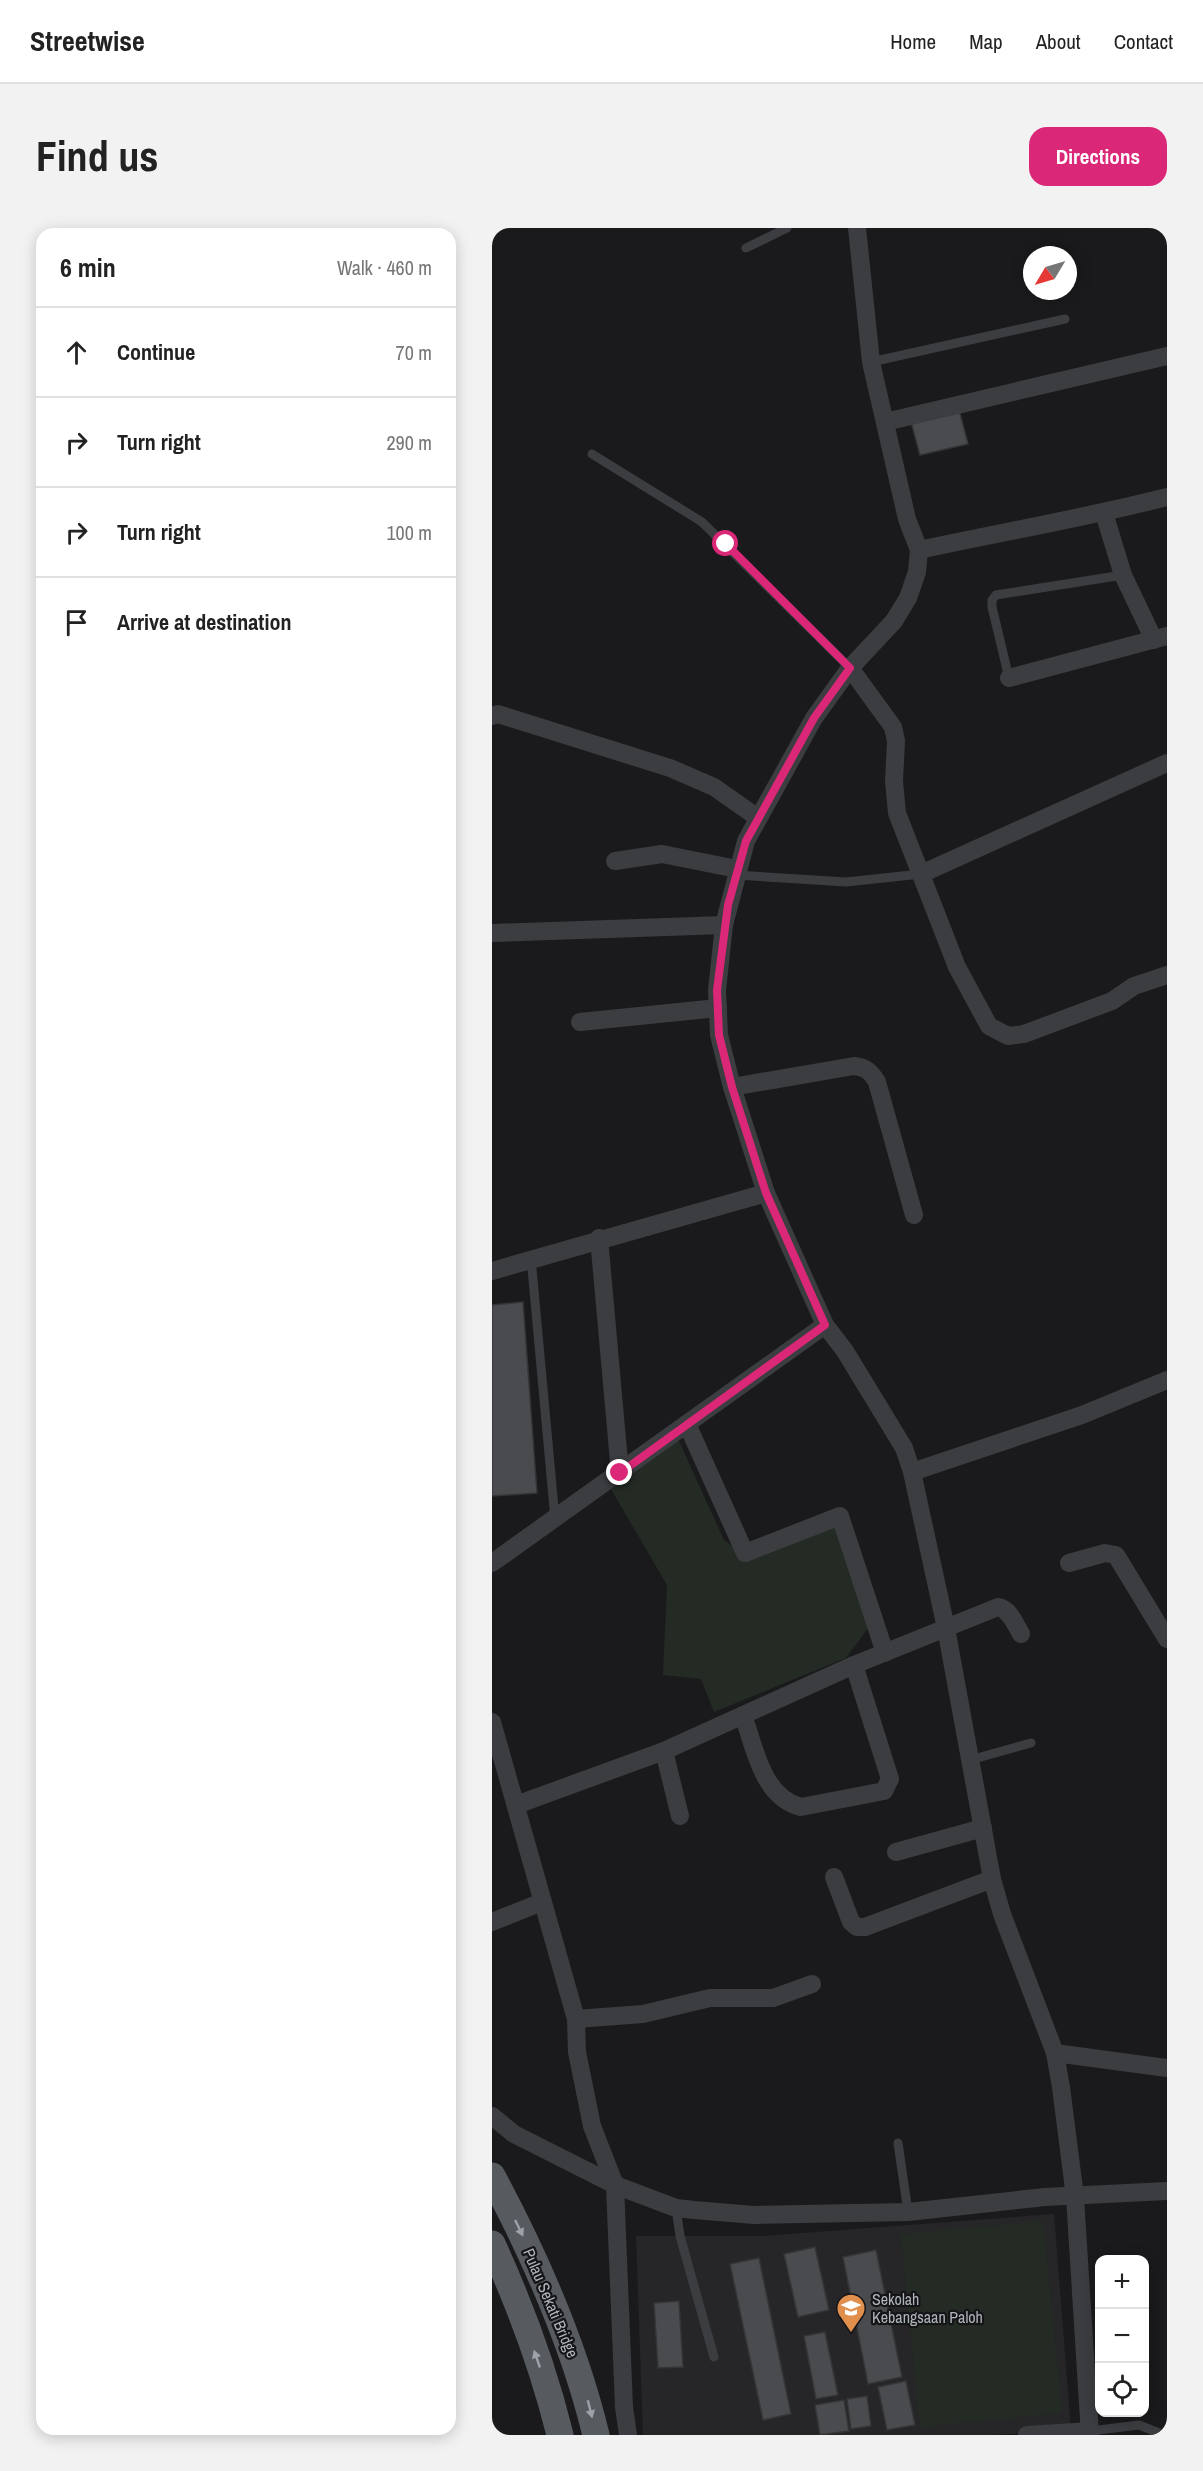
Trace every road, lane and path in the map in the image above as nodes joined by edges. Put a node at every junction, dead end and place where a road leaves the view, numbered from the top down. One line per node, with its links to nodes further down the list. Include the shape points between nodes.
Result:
1 (787, 228): 3 (lane)
2 (857, 228): 6 (street)
3 (746, 248)
4 (1065, 319): 6 (lane)
5 (1167, 356): 7 (street)
6 (872, 362): 7 (street)
7 (885, 422): 11 (street, via 907,519)
8 (592, 454): 14 (lane, via 702,522)
9 (1167, 497): 10 (street)
10 (1104, 513): 11 (street); 12 (street)
11 (919, 550): 14 (street, via 908,598 894,621)
12 (1123, 575): 13 (street); 15 (lane, via 996,595 992,607)
13 (1160, 638): 15 (street)
14 (850, 668): 18 (street, via 814,718); 21 (street, via 893,727 897,813)
15 (1010, 678)
16 (492, 716): 18 (street, via 498,714 670,768 714,787)
17 (1167, 763): 21 (street)
18 (758, 818): 20 (street)
19 (615, 861): 20 (street, via 662,854)
20 (737, 872): 21 (lane, via 846,882); 22 (street)
21 (921, 874): 24 (street, via 981,1017 998,1033 1024,1034 1112,1001 1134,986)
22 (724, 925): 23 (street); 25 (street)
23 (492, 933)
24 (1167, 975)
25 (718, 1008): 26 (street); 27 (street, via 719,1035)
26 (580, 1022)
27 (732, 1087): 28 (street); 29 (street, via 854,1066 872,1073 878,1082)
28 (766, 1193): 30 (street); 33 (street)
29 (914, 1215)
30 (599, 1238): 31 (street); 37 (street)
31 (531, 1258): 32 (street); 38 (lane)
32 (492, 1271)
33 (825, 1325): 35 (street); 36 (street, via 904,1448)
34 (1167, 1380): 36 (street, via 1083,1415)
35 (687, 1424): 37 (street); 44 (street, via 745,1553 840,1516)
36 (912, 1472): 41 (street)
37 (620, 1473): 38 (street)
38 (555, 1519): 39 (street)
39 (492, 1563)
40 (1069, 1563): 43 (street, via 1105,1553 1116,1555)
41 (946, 1628): 42 (street, via 998,1607 1011,1616); 44 (street); 50 (street)
42 (1021, 1634)
43 (1167, 1639)
44 (885, 1653): 45 (street)
45 (854, 1665): 46 (street); 46 (street, via 890,1779 884,1791 801,1807 790,1804 771,1788)
46 (743, 1715): 49 (street)
47 (492, 1722): 51 (street)
48 (1031, 1743): 50 (lane)
49 (664, 1752): 51 (street); 52 (street)
50 (970, 1760): 53 (street)
51 (516, 1805): 57 (street)
52 (680, 1816)
53 (983, 1828): 54 (street); 56 (street)
54 (896, 1852)
55 (834, 1877): 56 (street, via 851,1922 865,1928)
56 (992, 1879): 61 (street)
57 (542, 1902): 58 (street); 60 (street)
58 (492, 1922)
59 (812, 1984): 60 (street, via 773,1998 710,1998 643,2014)
60 (576, 2019): 66 (street, via 577,2052 592,2126)
61 (1055, 2053): 62 (street); 68 (street)
62 (1167, 2068)
63 (492, 2116): 66 (street, via 514,2134)
64 (898, 2143): 70 (lane)
65 (492, 2176): 75 (main road, Pulau Sekati Bridge, one-way to 75, via 540,2273 583,2381)
66 (615, 2185): 69 (street); 76 (street)
67 (1167, 2191): 68 (street)
68 (1075, 2197): 70 (street); 73 (street)
69 (676, 2208): 70 (street, via 754,2214); 72 (lane)
70 (908, 2212)
71 (492, 2244): 74 (main road, Pulau Sekati Bridge, one-way to 71, via 512,2288)
72 (714, 2357)
73 (1090, 2433): 77 (street); 78 (lane, via 1139,2425)
74 (560, 2435)
75 (596, 2435)
76 (628, 2435)
77 (1027, 2435)
78 (1164, 2435)

